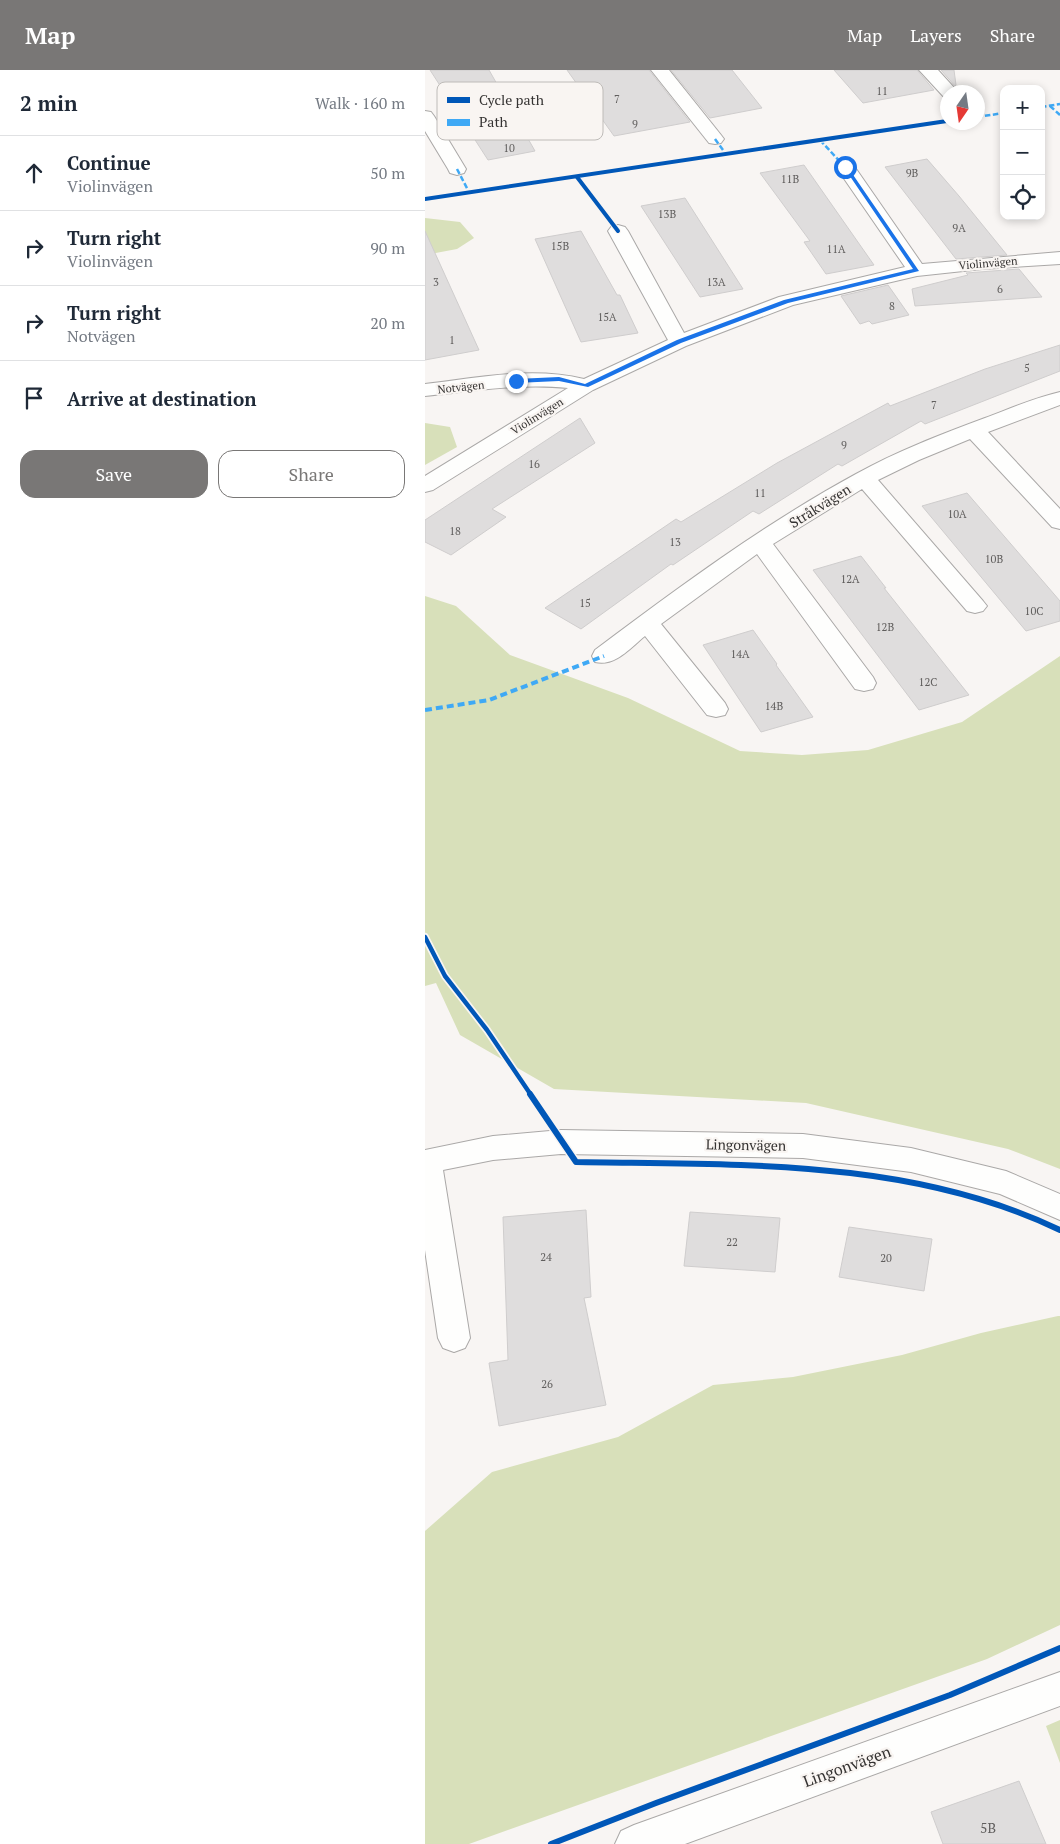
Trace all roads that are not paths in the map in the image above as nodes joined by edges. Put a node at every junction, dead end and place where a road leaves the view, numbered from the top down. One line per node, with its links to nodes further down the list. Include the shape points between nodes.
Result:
1 (660, 70): 6 (street)
2 (927, 70): 3 (street)
3 (942, 85)
4 (425, 116): 5 (street)
5 (437, 136)
6 (715, 139)
7 (439, 140): 9 (street)
8 (845, 167): 12 (street)
9 (457, 169)
10 (618, 231): 13 (street)
11 (1060, 258): 12 (street, Violinvägen)
12 (917, 270): 13 (street, Violinvägen, via 786,301)
13 (679, 342): 14 (street, Violinvägen)
14 (586, 386): 15 (street, Notvägen, via 559,379); 19 (street, Violinvägen)
15 (425, 390)
16 (1060, 398): 17 (street, Stråkvägen)
17 (973, 429): 18 (street, Stråkvägen); 20 (street)
18 (864, 478): 21 (street, Stråkvägen); 22 (street)
19 (425, 485)
20 (1060, 522)
21 (760, 542): 23 (street, Stråkvägen); 25 (street)
22 (975, 606)
23 (647, 623): 24 (street, Stråkvägen); 26 (street)
24 (604, 656)
25 (864, 683)
26 (716, 709)
27 (426, 1162): 28 (street, Lingonvägen, via 493,1148 561,1142 803,1146 911,1160 1006,1183); 29 (street)
28 (1060, 1208)
29 (454, 1338)
30 (1060, 1688): 31 (street, Lingonvägen)
31 (634, 1844)

